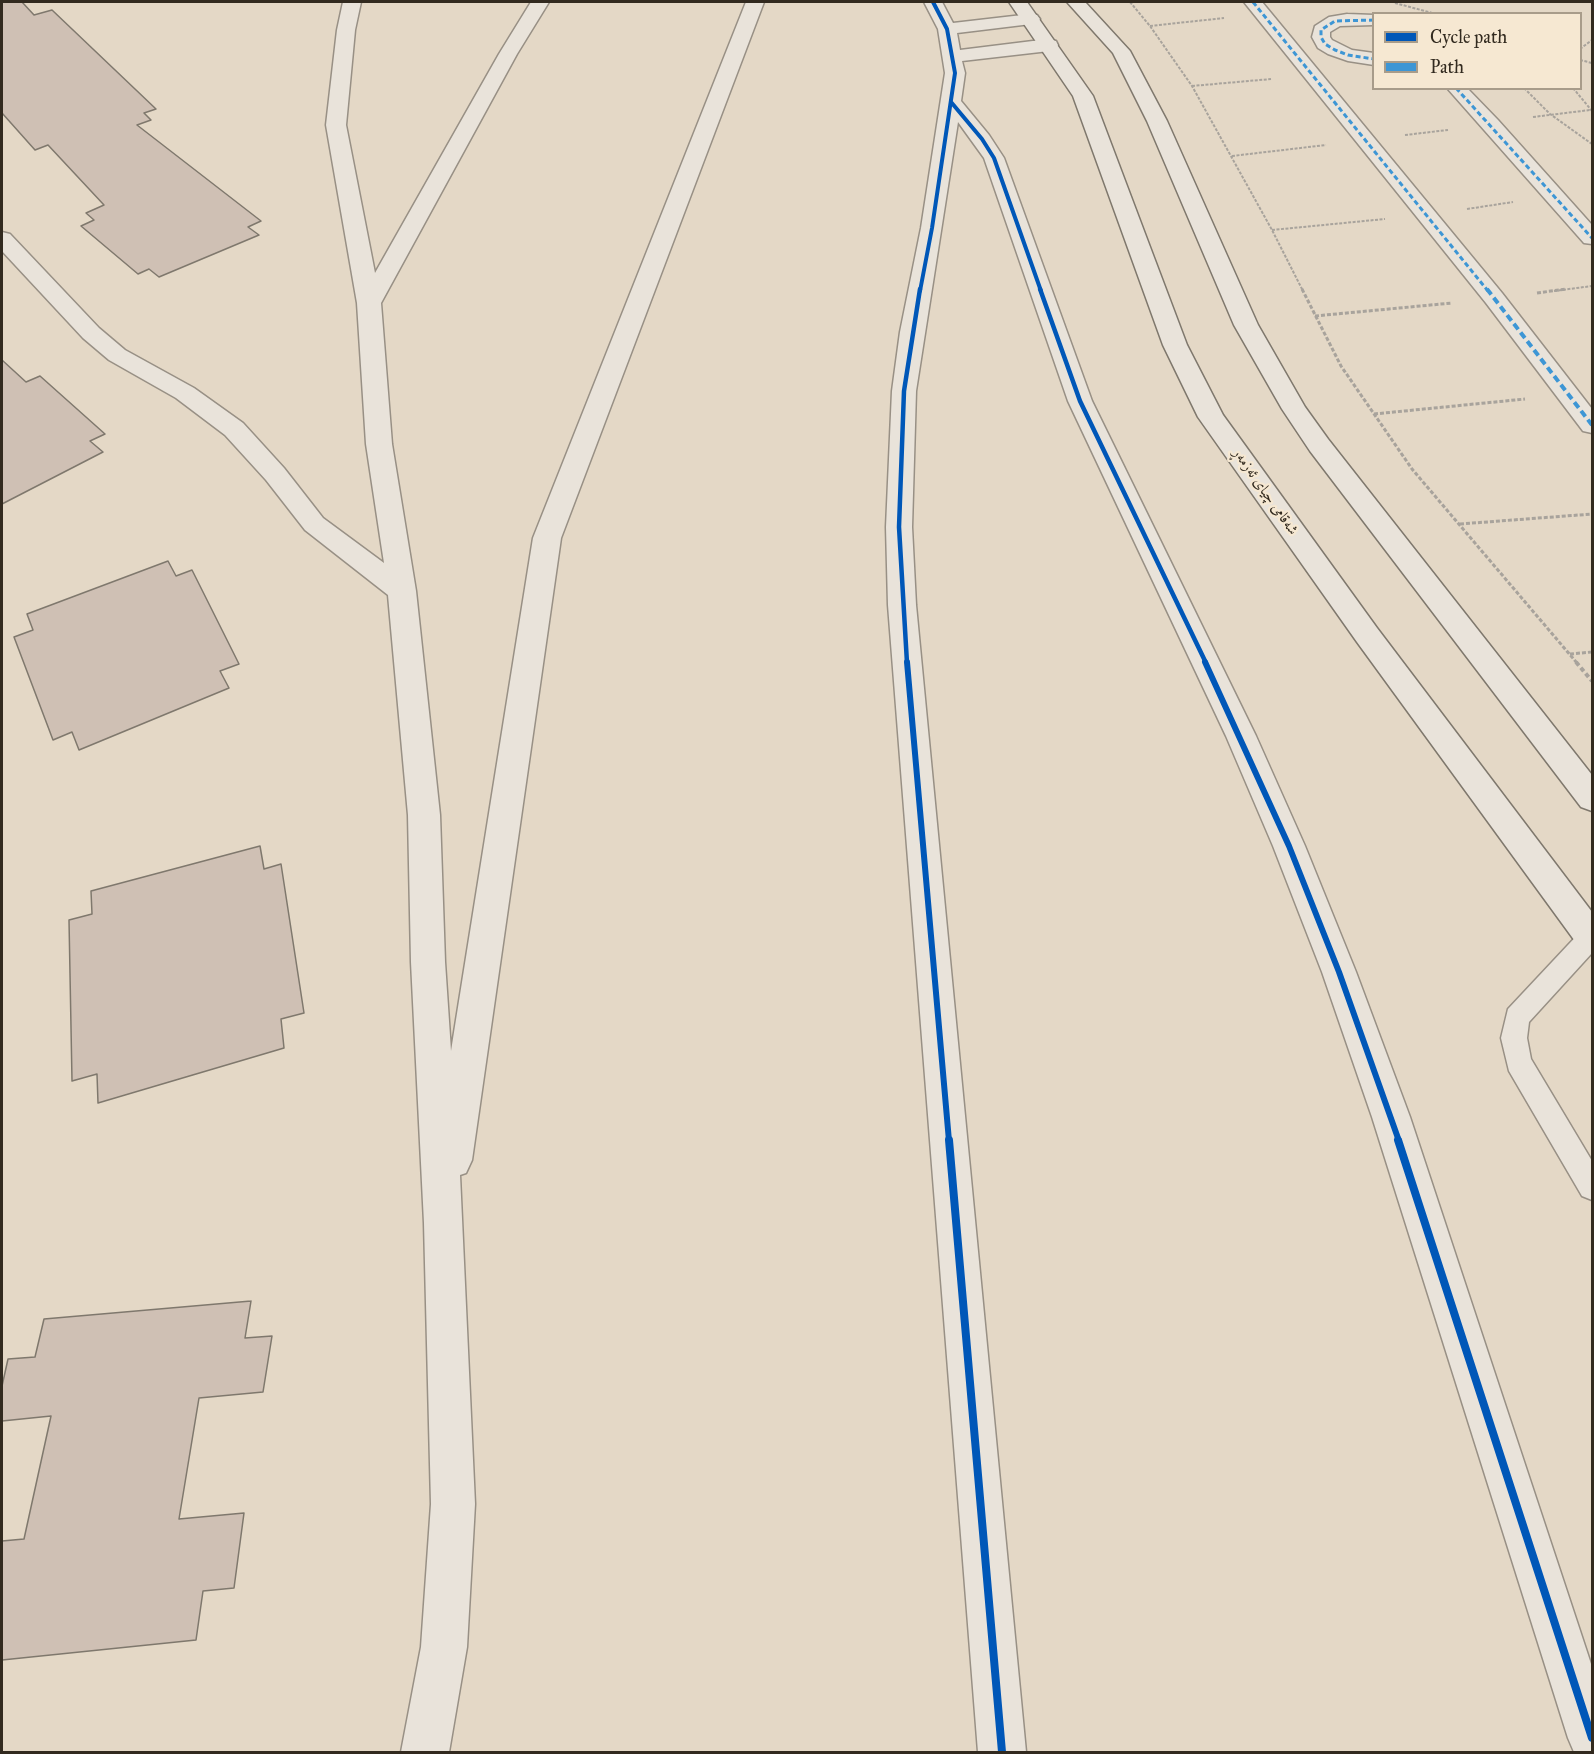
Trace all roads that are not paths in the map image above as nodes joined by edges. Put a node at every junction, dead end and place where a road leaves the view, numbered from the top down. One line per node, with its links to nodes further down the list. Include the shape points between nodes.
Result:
1 (352, 2): 15 (street, via 336,125)
2 (540, 2): 15 (street, via 507,54)
3 (755, 2): 21 (street, via 547,538)
4 (1076, 2): 18 (street, via 1121,51 1157,121 1246,326 1294,409)
5 (1258, 8): 16 (street)
6 (1024, 10): 8 (street); 9 (street, شەقامی چیای ئەزمەڕ)
7 (1372, 20): 10 (street, via 1335,21 1321,30 1320,37 1335,50)
8 (945, 29): 9 (street); 12 (street, via 955,73)
9 (1049, 45): 19 (street, شەقامی چیای ئەزمەڕ, via 1083,96 1175,345 1211,417 1367,635)
10 (1372, 59)
11 (1458, 90): 13 (street)
12 (951, 102): 22 (street, via 994,158 1080,400 1241,736 1339,972); 24 (street, via 904,391 899,527 902,605)
13 (1593, 238)
14 (2, 239): 17 (street, via 91,333 117,355 185,393 234,429 314,524)
15 (369, 303): 17 (street, via 379,444)
16 (1593, 425)
17 (402, 591): 21 (street, via 424,815 428,962)
18 (1593, 798)
19 (1592, 937): 20 (lane, via 1517,1017 1514,1038 1518,1062)
20 (1593, 1186)
21 (444, 1223): 23 (street, via 453,1504 444,1647)
22 (1593, 1738)
23 (425, 1752)
24 (1002, 1752)

